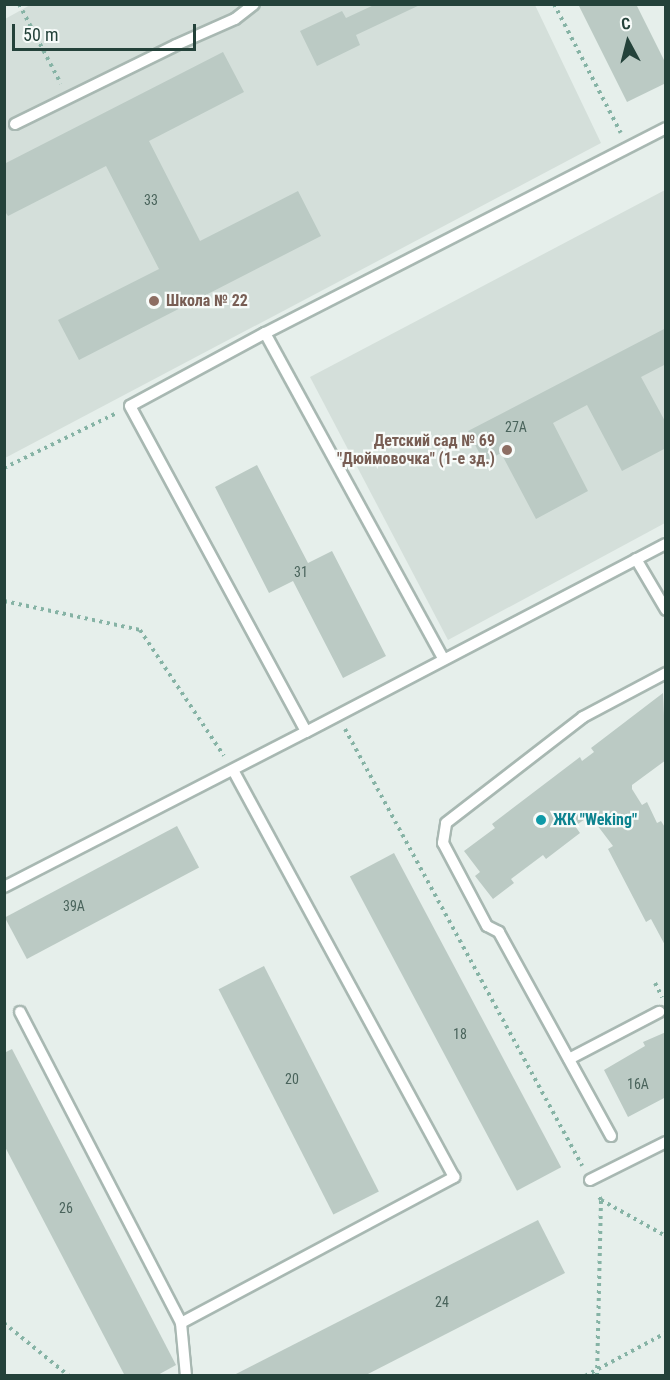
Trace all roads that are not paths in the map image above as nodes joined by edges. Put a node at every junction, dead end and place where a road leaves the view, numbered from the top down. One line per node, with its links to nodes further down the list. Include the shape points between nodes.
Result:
1 (254, 4): 2 (lane, via 235,19)
2 (15, 124)
3 (666, 128): 4 (lane)
4 (265, 333): 8 (lane); 10 (lane, via 130,406)
5 (666, 544): 6 (lane)
6 (636, 559): 7 (lane); 8 (lane)
7 (666, 610)
8 (443, 658): 10 (lane)
9 (666, 673): 15 (lane, via 583,717 446,823 443,843 487,926 499,932)
10 (306, 732): 11 (lane)
11 (234, 771): 12 (lane); 19 (lane, via 454,1177)
12 (4, 886)
13 (20, 1012): 19 (lane)
14 (659, 1012): 15 (lane)
15 (569, 1059): 16 (lane)
16 (611, 1136)
17 (666, 1142): 18 (lane)
18 (590, 1180)
19 (182, 1323): 20 (lane)
20 (186, 1376)

